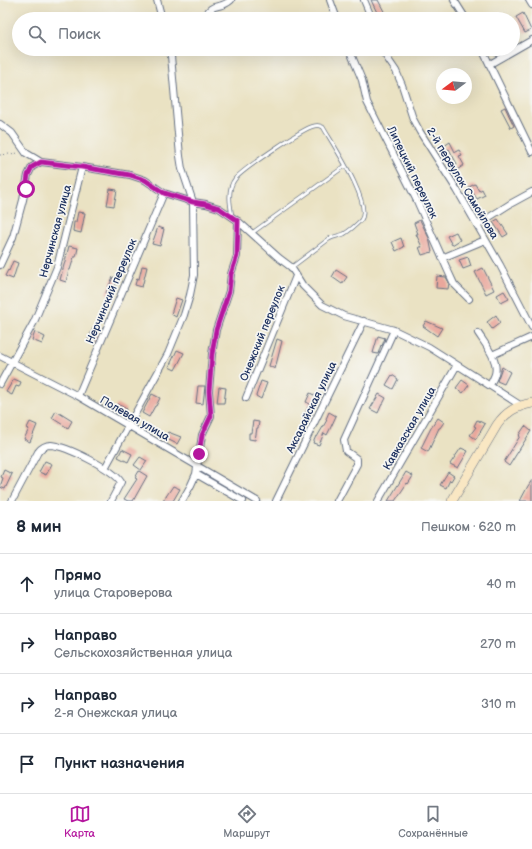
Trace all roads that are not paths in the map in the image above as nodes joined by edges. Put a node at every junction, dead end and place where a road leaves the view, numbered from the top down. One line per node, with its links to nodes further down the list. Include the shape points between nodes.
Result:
1 (157, 0): 8 (street)
2 (231, 0): 9 (street, via 212,6)
3 (330, 0): 10 (street)
4 (364, 0): 11 (street)
5 (454, 0): 12 (street)
6 (529, 0): 7 (street)
7 (532, 5)
8 (160, 12)
9 (206, 12)
10 (335, 12)
11 (369, 12)
12 (462, 12)
13 (532, 40): 14 (street)
14 (520, 47)
15 (171, 56): 28 (street, via 180,156)
16 (352, 56): 33 (street, Липецкий переулок, via 362,80 367,102 417,201)
17 (385, 56): 30 (street, 2-й переулок Самойлова, via 399,78 420,132)
18 (486, 56): 20 (street)
19 (504, 56): 20 (street)
20 (490, 64): 22 (street)
21 (0, 124): 23 (street, via 12,133 26,153)
22 (532, 152)
23 (41, 162): 25 (street); 34 (street, via 32,167 28,175 13,236)
24 (345, 166): 29 (lane, via 323,127 314,126 287,141 234,180 230,195); 31 (lane); 35 (lane, via 363,203 362,219 345,234 330,239)
25 (82, 167): 27 (street, via 130,175 145,180); 45 (street, Нерчинская улица, via 57,267 34,322)
26 (532, 192): 30 (street)
27 (164, 193): 28 (street); 49 (street, Нерчинский переулок)
28 (193, 202): 29 (street, via 219,208); 53 (street, via 194,268 190,295 168,354)
29 (235, 219): 31 (street); 54 (street, via 237,256 216,330 209,391 211,416 202,435)
30 (477, 225): 32 (street, 2-й переулок Самойлова)
31 (252, 233): 35 (street)
32 (485, 240): 33 (street); 39 (street, 2-й переулок Самойлова)
33 (442, 258): 37 (street, Липецкий переулок, via 454,284)
34 (0, 265)
35 (291, 267): 36 (street)
36 (296, 276): 38 (street, via 322,305 344,316); 50 (street, Онежский переулок)
37 (468, 299)
38 (364, 321): 40 (street); 62 (street, Аксарайская улица)
39 (532, 326)
40 (394, 330): 46 (street, via 430,347); 63 (street, via 344,440 346,450 357,459 357,464)
41 (478, 333): 43 (street)
42 (532, 337): 43 (street)
43 (492, 355): 48 (street, via 496,373)
44 (0, 356): 45 (street, Полевая улица)
45 (11, 362): 47 (street, Нерчинская улица); 49 (street, Полевая улица)
46 (457, 365): 48 (street); 64 (street, Кавказская улица)
47 (0, 384)
48 (490, 386): 52 (street)
49 (78, 396): 53 (street, Полевая улица)
50 (246, 398)
51 (532, 403): 52 (street)
52 (520, 406): 65 (street, via 509,411 497,425)
53 (128, 425): 54 (street, Полевая улица); 55 (street)
54 (197, 466): 56 (street); 61 (street, Полевая улица)
55 (105, 468): 57 (street, via 64,448 50,445 43,447); 58 (street, via 118,476 121,482)
56 (196, 474): 59 (street); 60 (street)
57 (12, 501)
58 (111, 501)
59 (182, 501)
60 (243, 501)
61 (257, 501)
62 (276, 501)
63 (337, 501)
64 (378, 501)
65 (452, 501)

